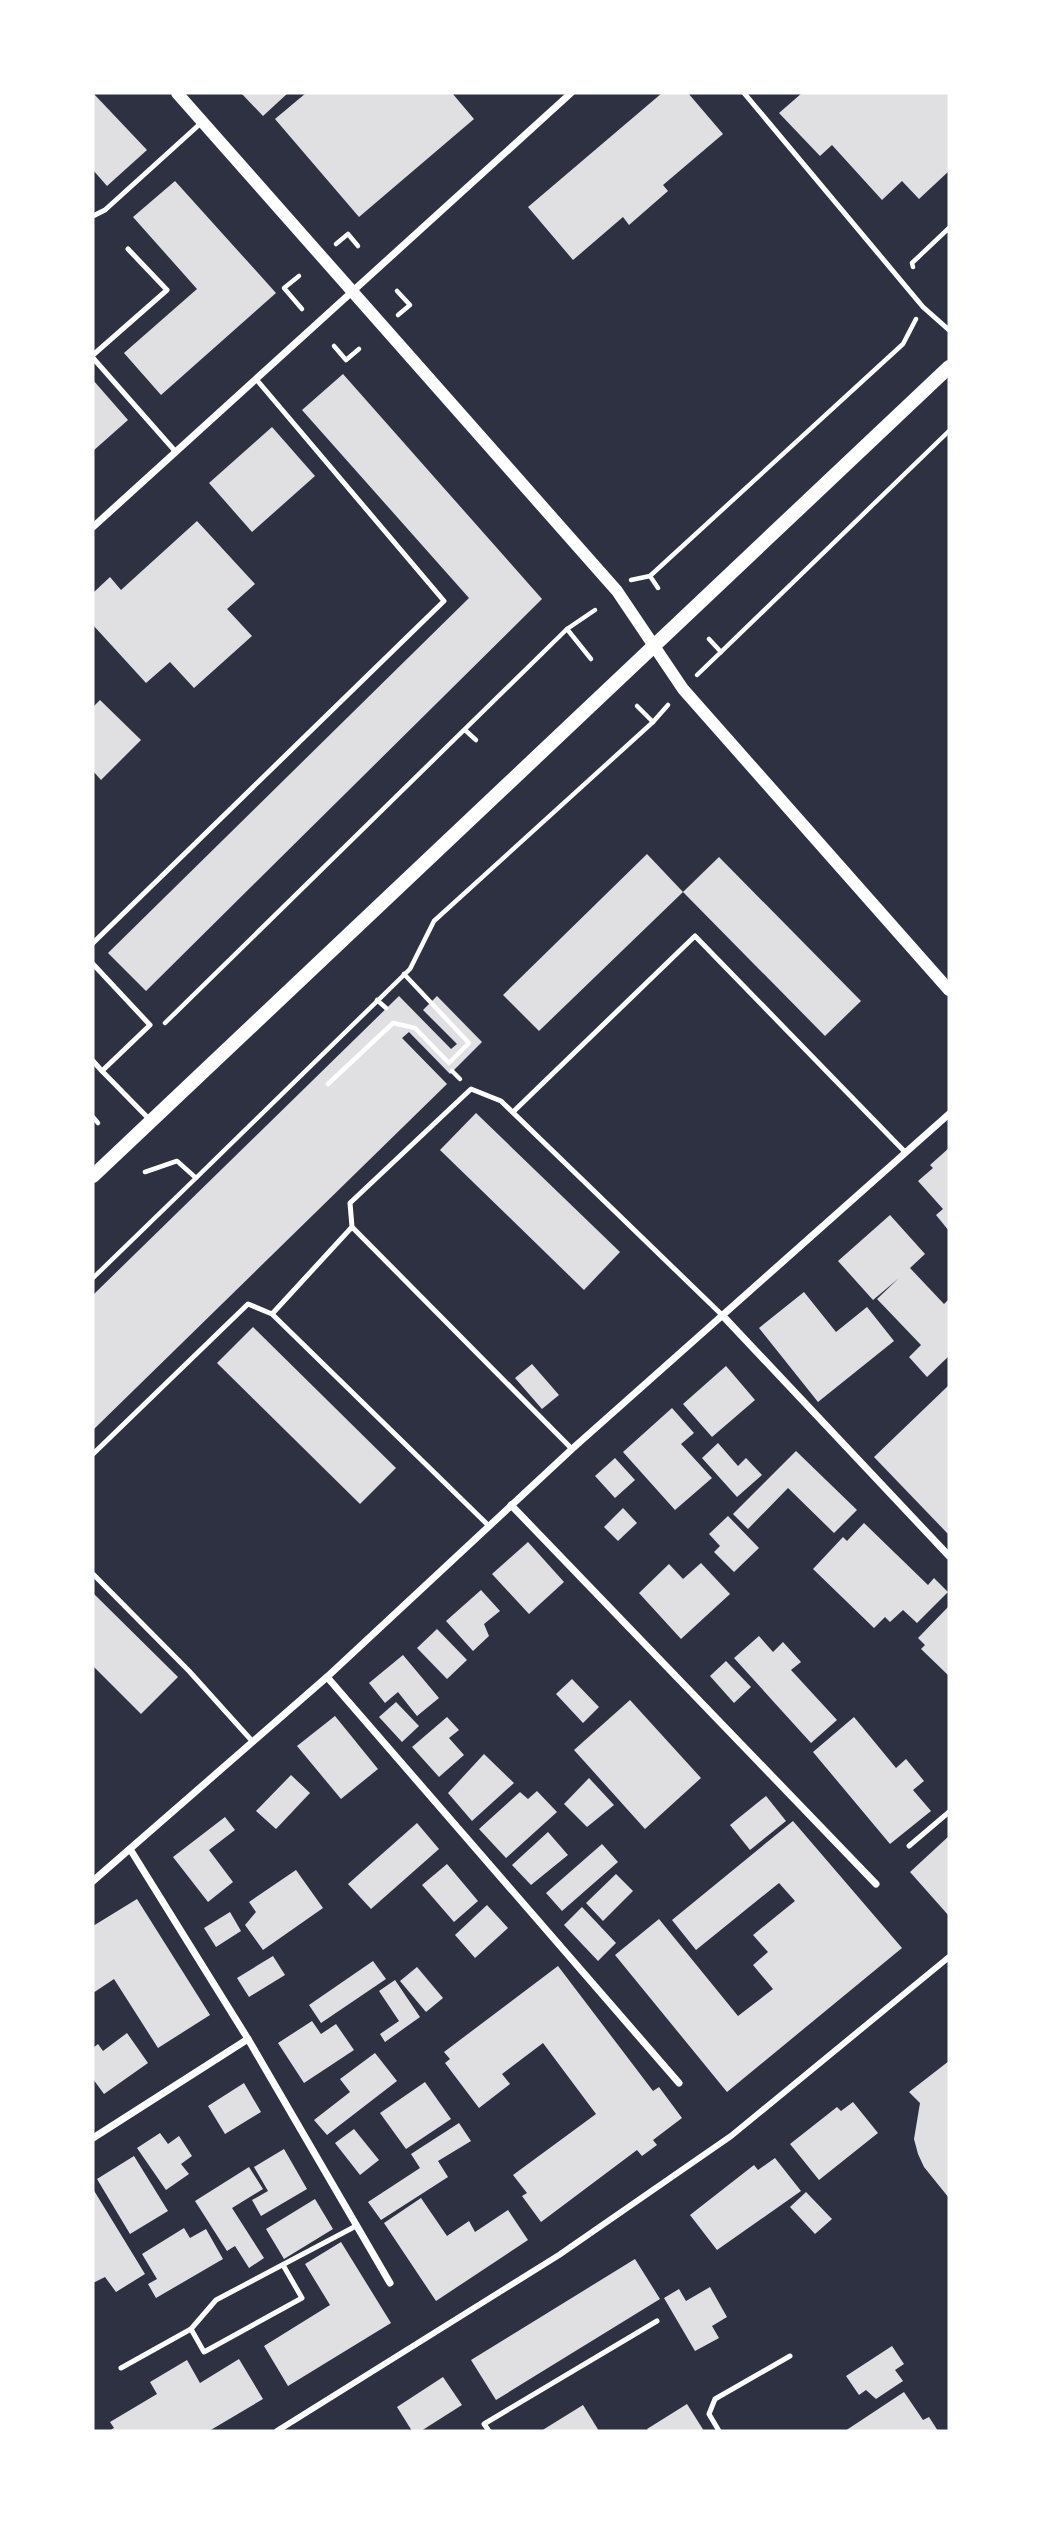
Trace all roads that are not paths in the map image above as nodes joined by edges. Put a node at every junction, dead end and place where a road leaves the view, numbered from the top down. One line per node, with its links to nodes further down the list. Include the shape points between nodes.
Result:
1 (177, 93): 4 (street)
2 (571, 93): 7 (street)
3 (744, 93): 8 (lane, via 923,307)
4 (203, 121): 5 (lane); 7 (street)
5 (93, 216)
6 (128, 249): 9 (lane, via 167,290)
7 (353, 290): 11 (street); 14 (street, via 617,591)
8 (949, 330)
9 (93, 357): 12 (lane)
10 (949, 367): 14 (main road)
11 (256, 379): 12 (street); 15 (lane, via 444,601)
12 (176, 451): 13 (street)
13 (93, 527)
14 (654, 646): 17 (street, via 683,689); 22 (main road)
15 (93, 943)
16 (93, 964): 19 (lane, via 150,1026)
17 (949, 989)
18 (93, 1061): 19 (lane)
19 (102, 1070): 22 (lane)
20 (513, 1112): 23 (lane, via 695,936); 25 (lane, via 501,1101 471,1089 350,1203); 27 (lane)
21 (949, 1114): 23 (street)
22 (151, 1121): 24 (main road)
23 (905, 1153): 27 (street)
24 (93, 1176)
25 (352, 1227): 26 (lane); 28 (lane)
26 (272, 1314): 29 (lane, via 248,1304); 31 (lane)
27 (722, 1315): 28 (street); 32 (street)
28 (572, 1449): 30 (street)
29 (93, 1454)
30 (511, 1505): 31 (street); 40 (street)
31 (489, 1526): 34 (street)
32 (949, 1556)
33 (93, 1574): 35 (lane)
34 (327, 1677): 35 (street); 43 (street)
35 (253, 1742): 38 (street)
36 (949, 1812): 37 (lane)
37 (909, 1846)
38 (130, 1849): 39 (street); 42 (street)
39 (93, 1881)
40 (876, 1884)
41 (949, 1957): 52 (street, via 732,2136 559,2255)
42 (248, 2039): 44 (street); 45 (street)
43 (679, 2083)
44 (93, 2138)
45 (356, 2225): 46 (lane); 47 (street)
46 (283, 2265): 49 (lane, via 216,2300); 49 (lane, via 302,2298 204,2352)
47 (390, 2283)
48 (657, 2321): 53 (lane, via 484,2424)
49 (191, 2329): 51 (lane)
50 (790, 2356): 54 (lane, via 715,2399 709,2414)
51 (121, 2368)
52 (276, 2431)
53 (489, 2431)
54 (719, 2431)

